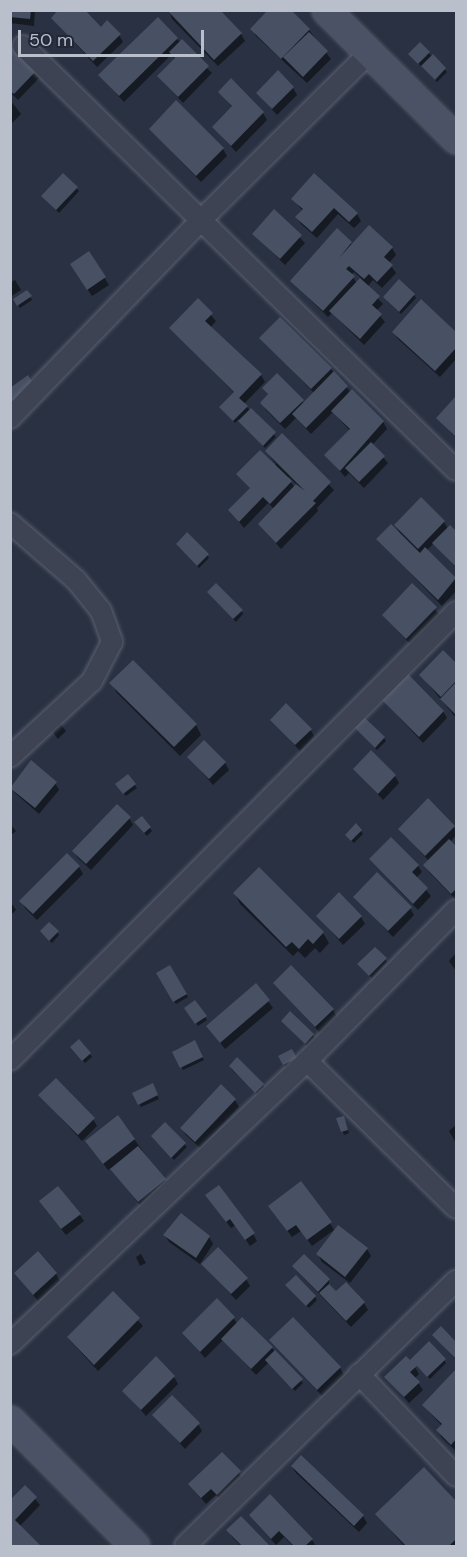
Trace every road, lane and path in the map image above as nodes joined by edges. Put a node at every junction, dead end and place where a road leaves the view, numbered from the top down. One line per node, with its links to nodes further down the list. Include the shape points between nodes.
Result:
1 (326, 11): 3 (street)
2 (23, 46): 5 (street)
3 (369, 53): 4 (street); 5 (street)
4 (456, 139)
5 (201, 220): 6 (street); 7 (street)
6 (10, 418)
7 (456, 470)
8 (10, 523): 10 (street, via 76,580 101,611 112,642 92,681)
9 (456, 612): 12 (street)
10 (10, 757)
11 (456, 910): 13 (street)
12 (10, 1060)
13 (307, 1061): 14 (street); 16 (street)
14 (456, 1208)
15 (456, 1281): 17 (street)
16 (10, 1344)
17 (359, 1374): 19 (street); 21 (street)
18 (10, 1420): 20 (street)
19 (456, 1476)
20 (135, 1546)
21 (185, 1546)

